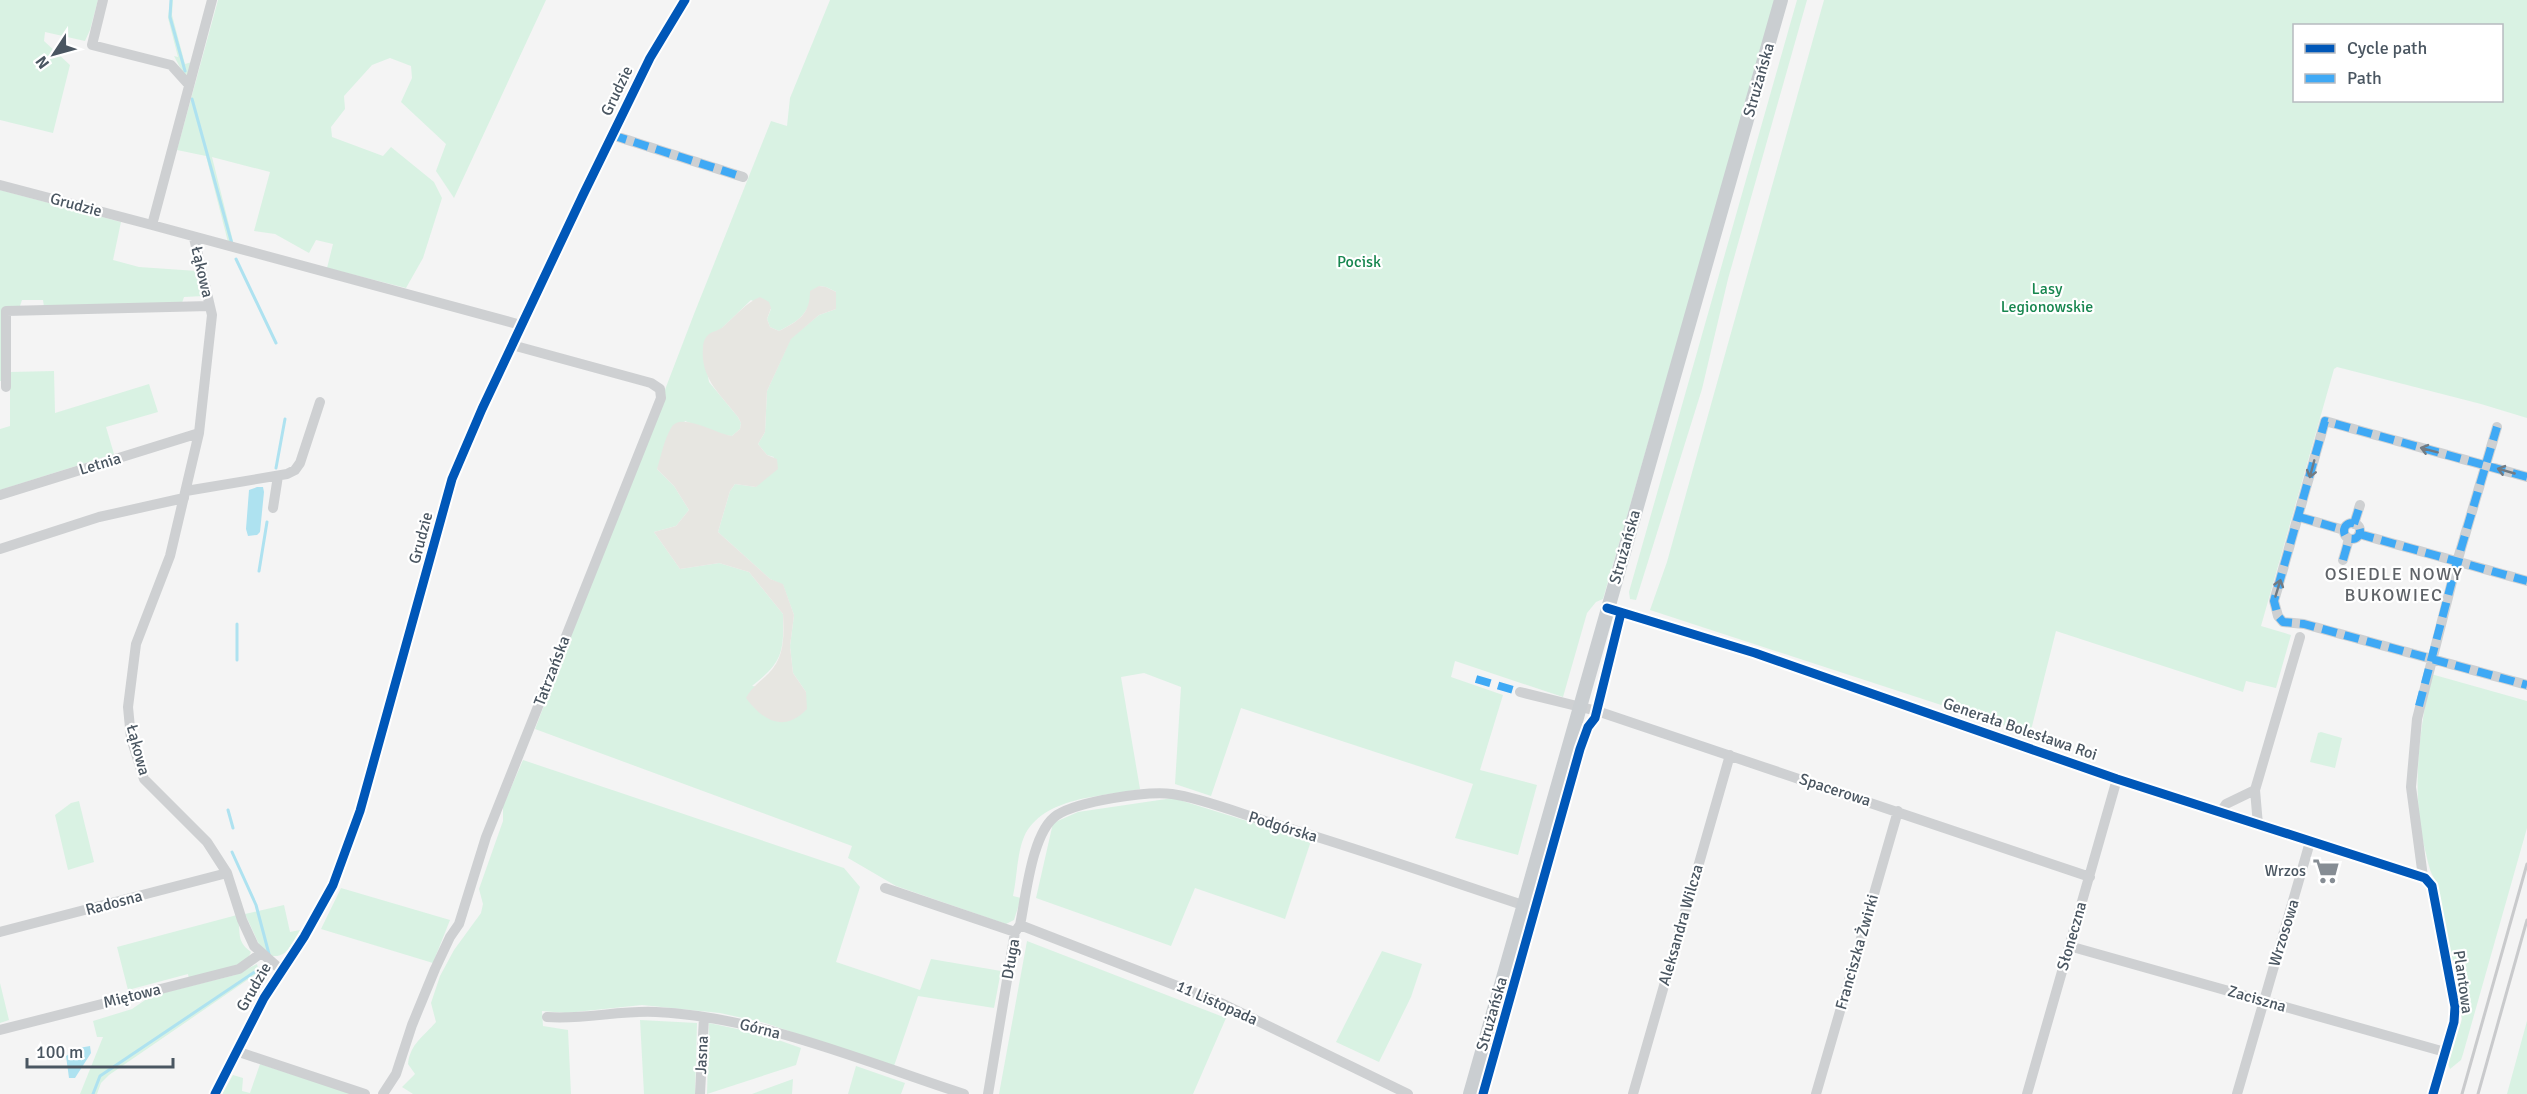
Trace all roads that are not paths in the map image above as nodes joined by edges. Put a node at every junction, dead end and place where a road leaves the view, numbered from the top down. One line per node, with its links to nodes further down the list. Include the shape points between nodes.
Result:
1 (103, 0): 5 (street, via 92,45 171,65)
2 (212, 0): 5 (street)
3 (685, 0): 6 (street, Grudzie, via 650,58)
4 (1781, 0): 31 (main road, Strużańska)
5 (189, 85): 9 (street)
6 (612, 135): 7 (street); 12 (street, Grudzie)
7 (743, 177)
8 (0, 185): 9 (street, Grudzie)
9 (152, 225): 10 (street, Grudzie)
10 (194, 238): 11 (street, Łąkowa); 12 (street, Grudzie)
11 (210, 306): 14 (street, Łąkowa, via 6,311); 17 (street, Łąkowa, via 212,324)
12 (522, 325): 13 (street, Grudzie)
13 (512, 345): 54 (street, Grudzie, via 452,479 361,807 341,864 327,896); 63 (street, Tatrzańska, via 651,383 660,389 660,398 486,837 459,924 435,969 396,1074)
14 (6, 387)
15 (320, 402): 19 (street, via 300,463 295,470)
16 (2498, 427): 18 (street)
17 (199, 433): 21 (street, Łąkowa); 22 (street, Letnia)
18 (2486, 465): 20 (street, one-way to 18); 25 (street, one-way to 25, via 2325,421); 29 (street)
19 (278, 476): 21 (street); 24 (street)
20 (2527, 477)
21 (185, 494): 27 (street); 45 (street, Łąkowa, via 170,556 136,644 129,696 130,728 144,778 207,842)
22 (0, 495)
23 (2360, 505): 26 (street)
24 (273, 508)
25 (2299, 517): 26 (street); 33 (street, one-way to 25, via 2304,624 2283,622 2274,602)
26 (2352, 532): 28 (street); 29 (street)
27 (0, 549)
28 (2343, 560)
29 (2457, 562): 30 (street); 33 (street)
30 (2527, 581)
31 (1607, 608): 36 (main road, Strużańska); 38 (street, Generała Bolesława Roi, via 1755,653)
32 (2300, 637): 39 (street)
33 (2431, 660): 34 (street); 47 (street, Plantowa, via 2412,760)
34 (2527, 685)
35 (1520, 692): 36 (street, Spacerowa)
36 (1581, 706): 37 (street, Spacerowa); 49 (main road, Strużańska)
37 (1730, 756): 40 (street, Spacerowa); 69 (street, Aleksandra Wilcza)
38 (2117, 779): 41 (street, Generała Bolesława Roi); 46 (street, Słoneczna)
39 (2254, 790): 41 (street, via 2226,804); 42 (street)
40 (1898, 811): 46 (street, Spacerowa); 70 (street, Franciszka Żwirki)
41 (2220, 813): 42 (street, Generała Bolesława Roi)
42 (2258, 825): 44 (street, Generała Bolesława Roi)
43 (1044, 828): 49 (street, Podgórska, via 1056,815 1080,805 1172,794); 50 (street, Długa)
44 (2310, 842): 47 (street, Generała Bolesława Roi); 55 (street, Wrzosowa)
45 (227, 873): 51 (street, Radosna); 53 (street, Łąkowa, via 242,920)
46 (2090, 877): 52 (street, Słoneczna)
47 (2422, 877): 60 (street, Plantowa, via 2432,886 2455,1007)
48 (885, 888): 50 (street, 11 Listopada)
49 (1523, 904): 68 (main road, Strużańska)
50 (1017, 928): 66 (street, Długa); 67 (street, 11 Listopada, via 1221,1003)
51 (0, 932)
52 (2069, 946): 55 (street, Zaciszna); 71 (street, Słoneczna)
53 (260, 954): 54 (street, Łąkowa); 58 (street, Miętowa, via 239,969)
54 (281, 970): 59 (street, Grudzie)
55 (2264, 1000): 60 (street, Zaciszna); 72 (street, Wrzosowa)
56 (547, 1017): 57 (street, Górna, via 571,1019 655,1011)
57 (704, 1017): 64 (street, Jasna); 65 (street, Górna, via 778,1033)
58 (0, 1030)
59 (236, 1051): 61 (street, Grudzie); 62 (street)
60 (2445, 1052): 73 (street, Plantowa)
61 (215, 1094)
62 (365, 1094)
63 (383, 1094)
64 (700, 1094)
65 (964, 1094)
66 (988, 1094)
67 (1408, 1094)
68 (1470, 1094)
69 (1633, 1094)
70 (1816, 1094)
71 (2027, 1094)
72 (2237, 1094)
73 (2433, 1094)

